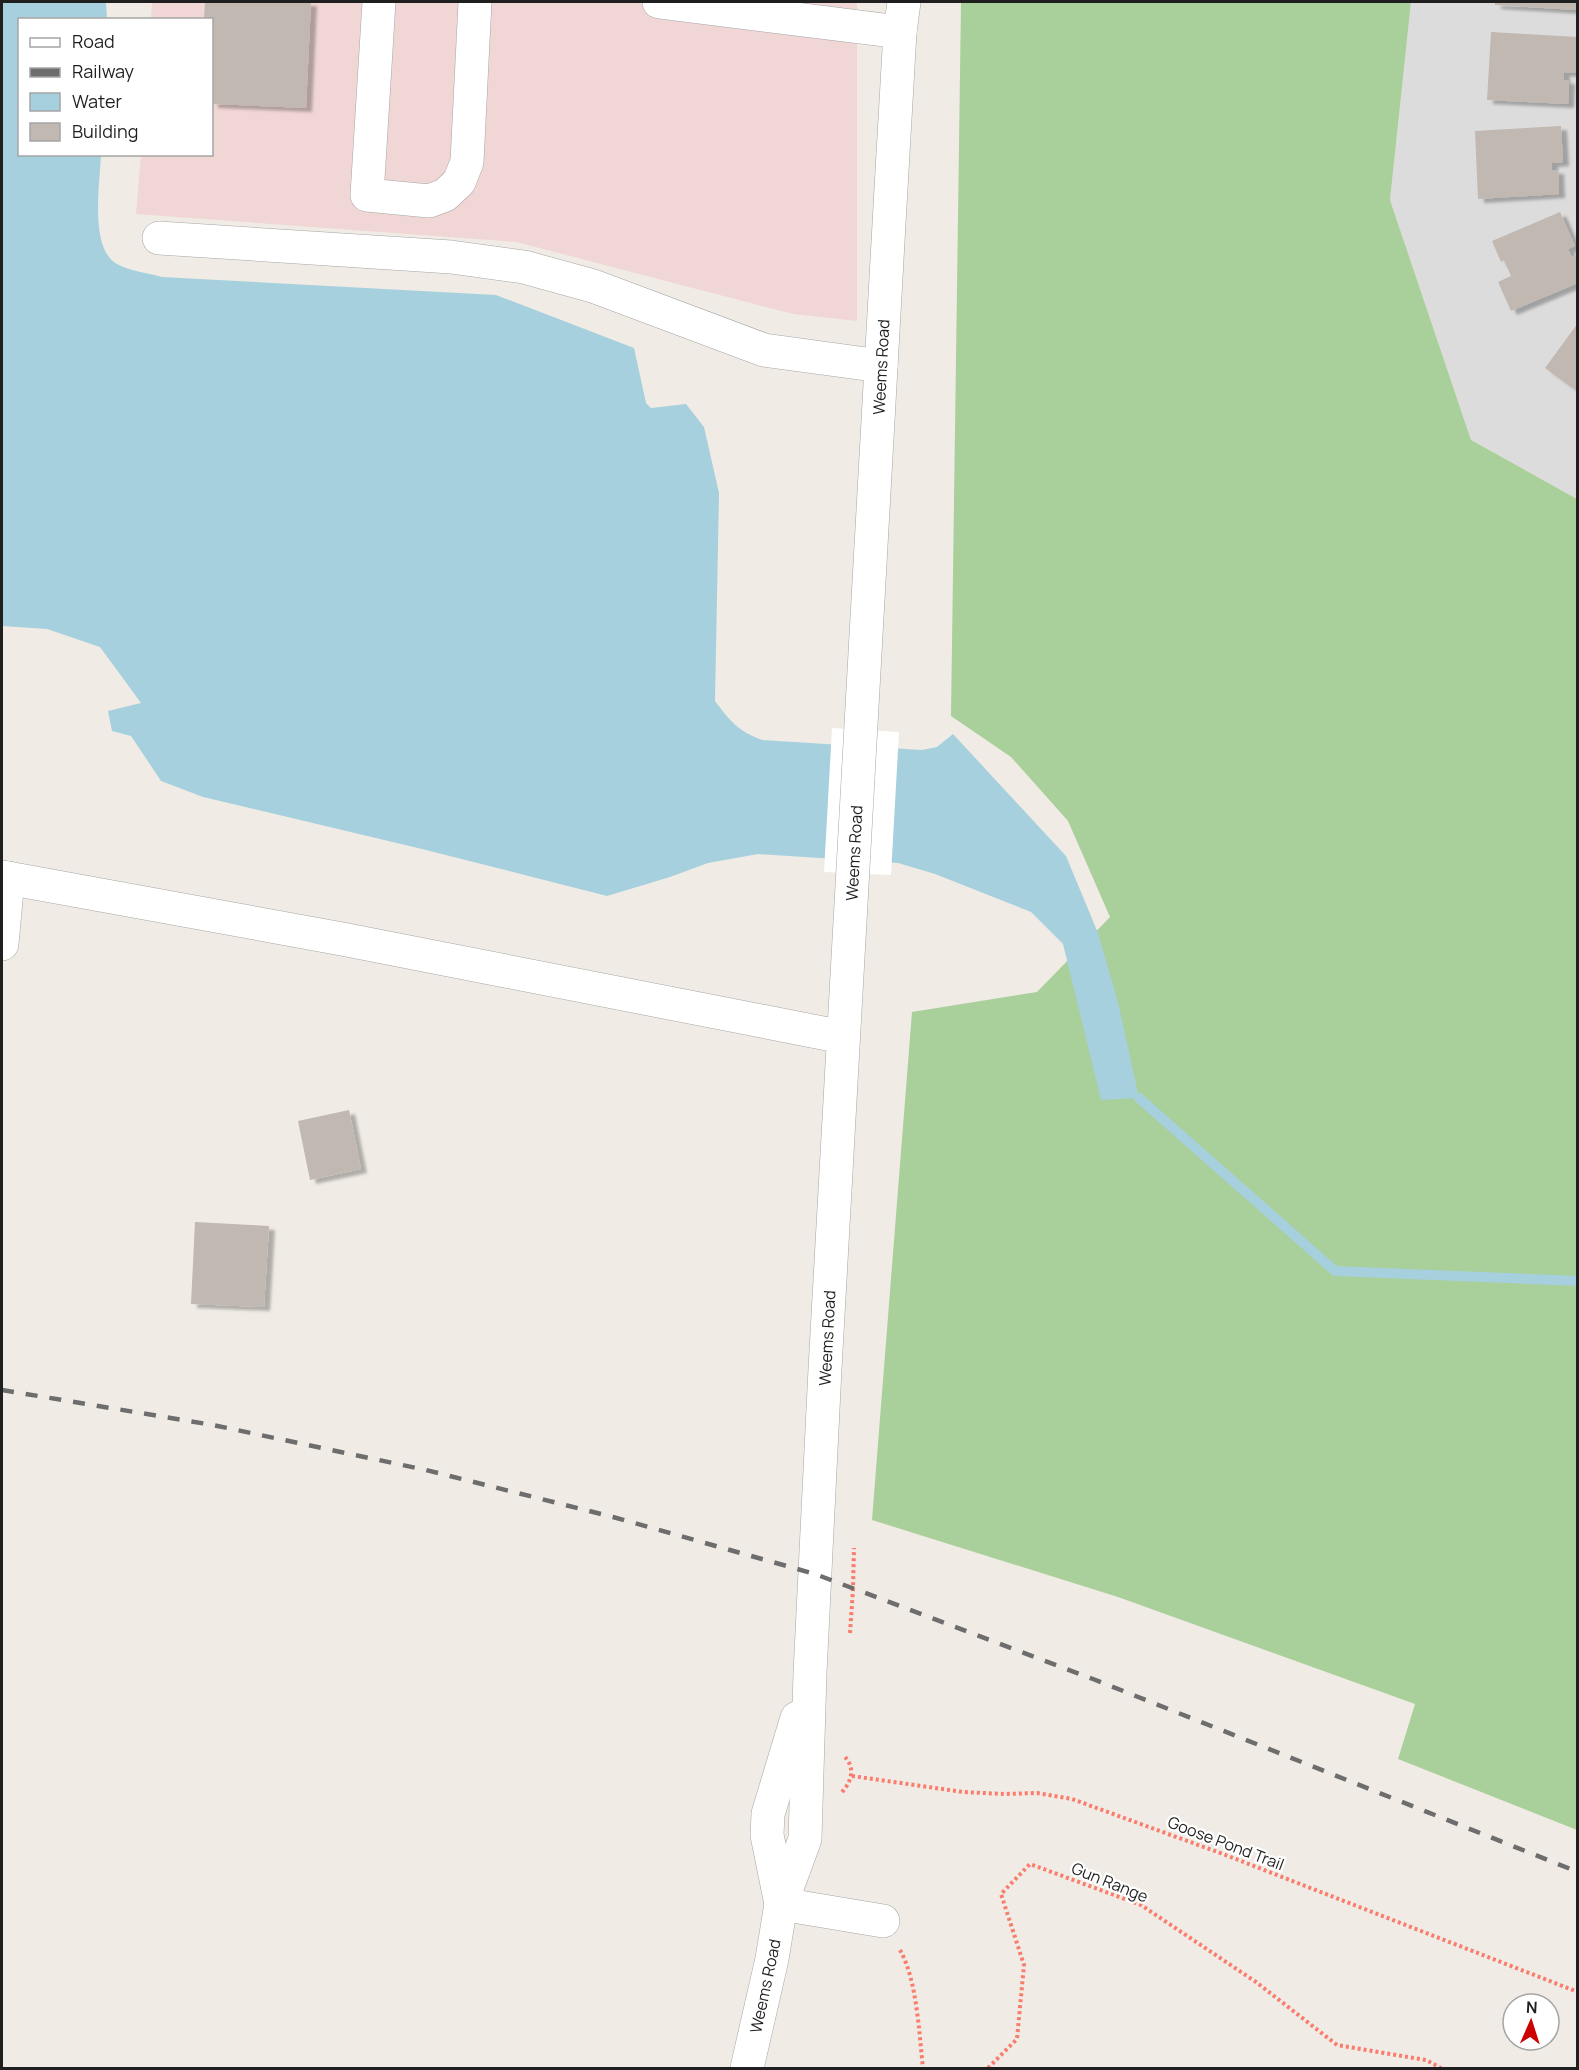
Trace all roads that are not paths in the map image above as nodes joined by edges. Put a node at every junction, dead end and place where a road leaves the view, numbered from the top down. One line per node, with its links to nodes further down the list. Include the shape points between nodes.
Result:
1 (379, 2): 2 (street, via 367,195 429,201 445,195 459,182 467,162)
2 (475, 2)
3 (659, 2): 4 (street)
4 (901, 12): 6 (street, Weems Road)
5 (159, 238): 6 (street, via 451,258 524,267 592,286 764,350)
6 (881, 366): 9 (street, Weems Road)
7 (5, 877): 8 (street); 9 (street)
8 (2, 944)
9 (843, 1037): 10 (street, Weems Road, via 805,1839)
10 (781, 1904): 11 (street); 12 (street, Weems Road)
11 (883, 1921)
12 (747, 2068)

